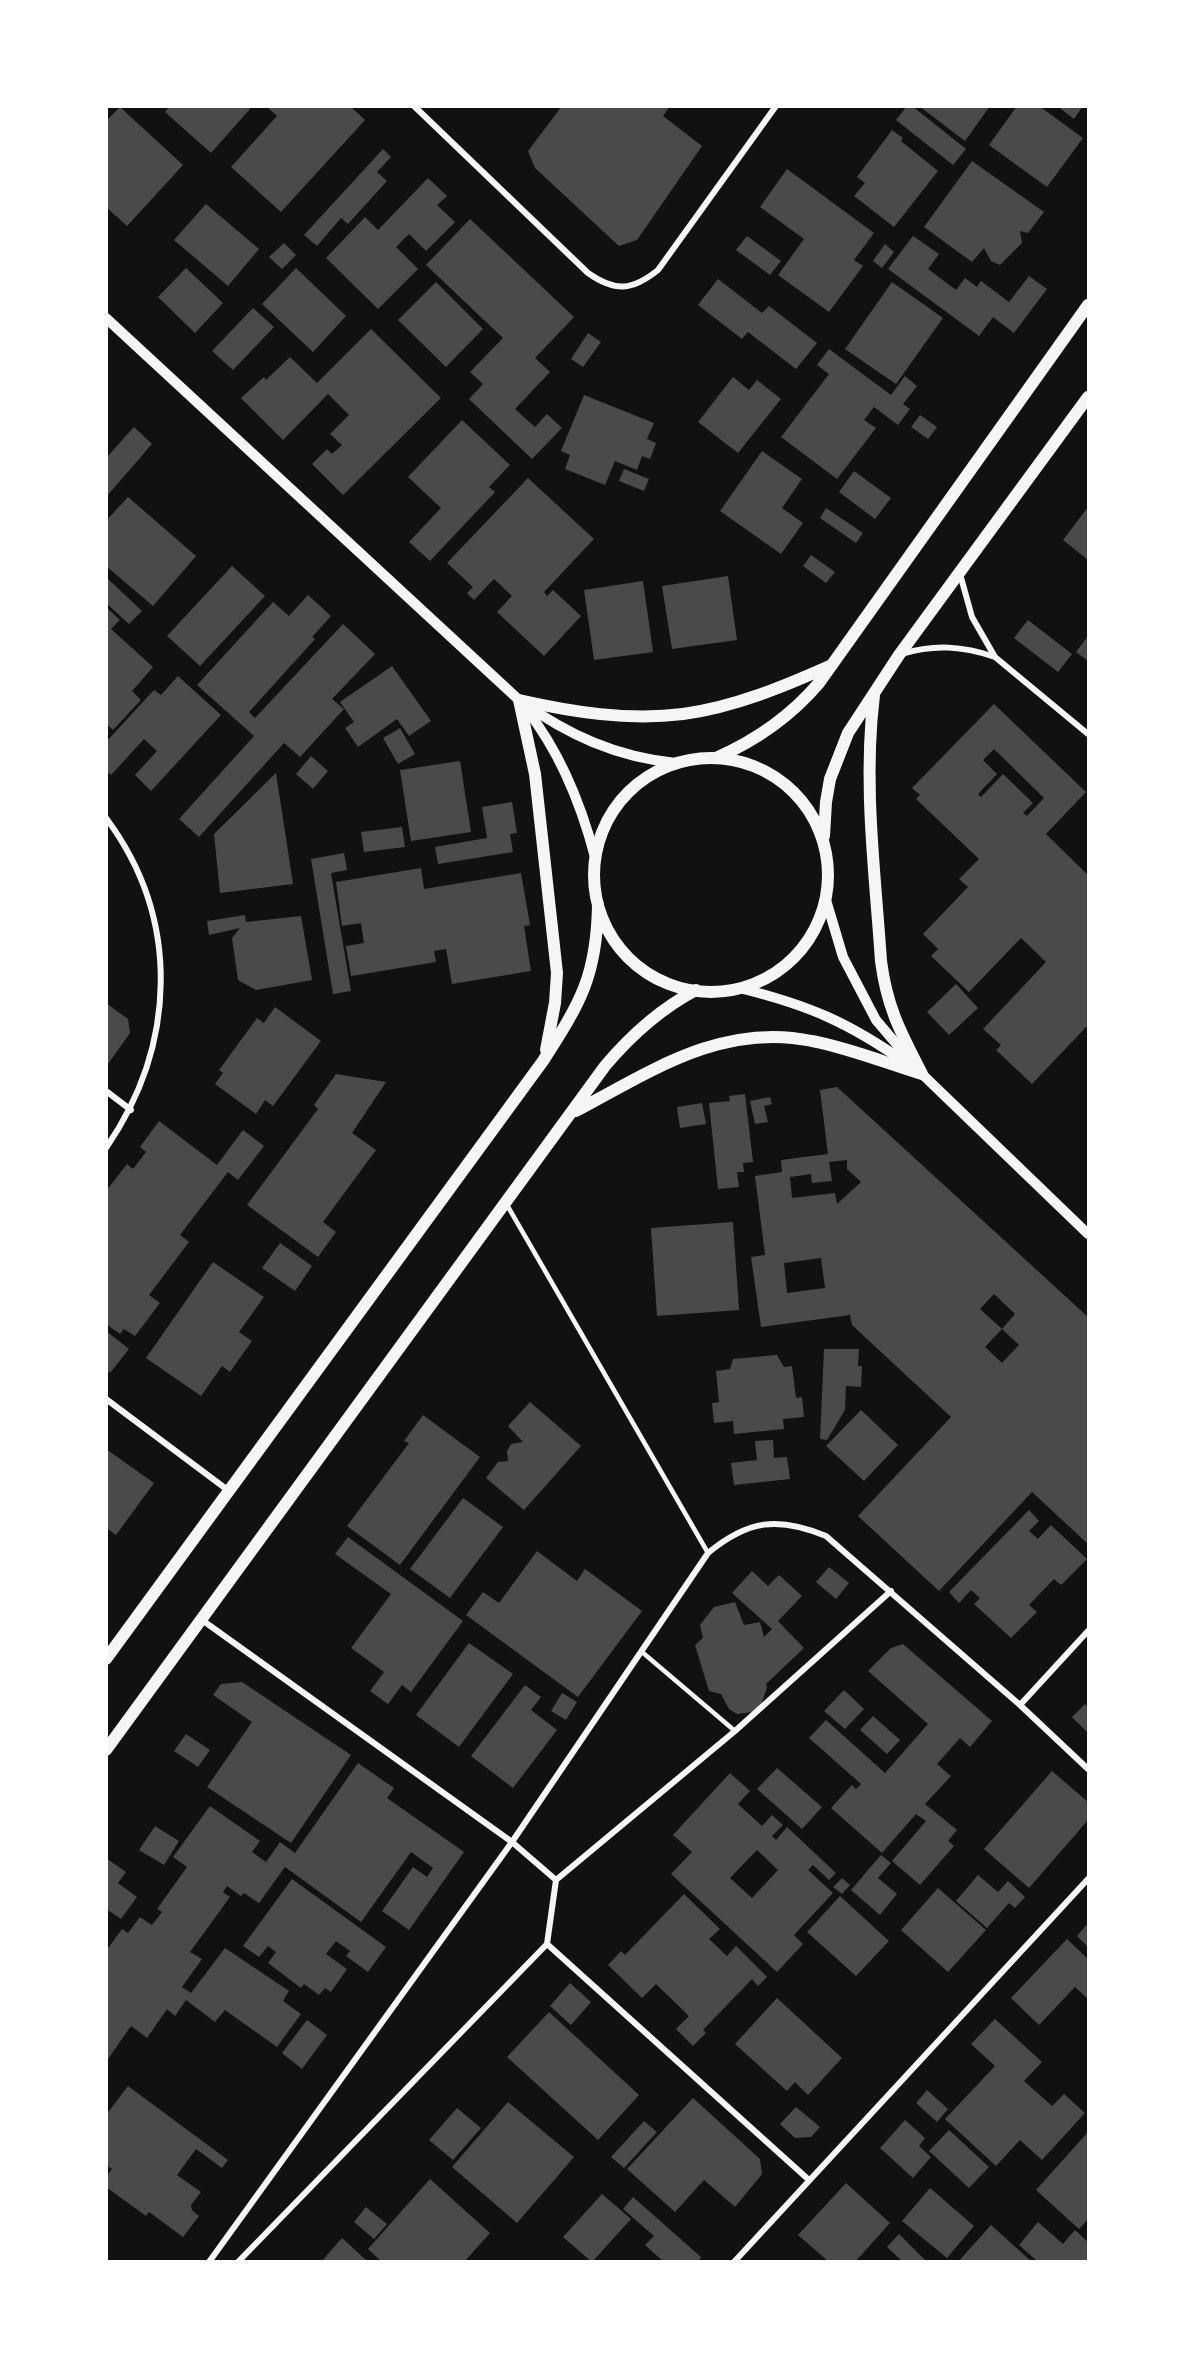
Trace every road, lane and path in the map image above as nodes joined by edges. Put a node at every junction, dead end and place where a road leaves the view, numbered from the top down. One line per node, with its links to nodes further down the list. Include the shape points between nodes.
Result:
1 (414, 106): 2 (street, via 588,273 604,284 624,287 643,282 658,270)
2 (776, 106)
3 (1089, 305): 9 (main road)
4 (106, 318): 11 (street)
5 (1089, 397): 6 (main road)
6 (960, 572): 7 (main road); 8 (street, via 972,617)
7 (898, 655): 8 (street, via 957,647); 10 (main road)
8 (995, 657): 12 (street)
9 (832, 665): 11 (main road, via 766,692 683,714 606,715); 13 (main road, via 787,716 740,747)
10 (875, 691): 16 (main road, via 848,733 830,779); 23 (main road, via 868,782 881,961 893,1018)
11 (519, 700): 14 (street, via 548,721 597,746); 17 (street, via 542,729 564,770); 22 (main road, via 535,774 557,973 551,1032)
12 (1089, 734)
13 (714, 758): 14 (main road); 16 (main road, via 759,768 778,779 810,812)
14 (676, 764): 17 (main road, via 648,777 615,808)
15 (106, 818): 25 (street, via 138,871 152,910 159,950 157,1032)
16 (825, 847): 18 (main road, via 829,878)
17 (595, 858): 19 (main road)
18 (826, 900): 20 (main road, via 819,922 793,960 774,974); 23 (street, via 843,957 865,1002)
19 (598, 904): 21 (main road, via 612,938 626,956 664,982); 22 (main road, via 598,932 587,983)
20 (739, 988): 21 (main road); 23 (street, via 836,1019 867,1035)
21 (696, 990): 26 (main road, via 641,1027 605,1066)
22 (543, 1061): 31 (main road)
23 (922, 1074): 26 (main road, via 813,1041 763,1036 686,1053); 29 (street)
24 (106, 1091): 25 (street)
25 (131, 1110): 27 (street)
26 (574, 1112): 28 (main road)
27 (106, 1148)
28 (505, 1202): 32 (lane); 34 (main road)
29 (1089, 1234)
30 (106, 1399): 31 (street)
31 (229, 1491): 37 (main road)
32 (708, 1553): 33 (street, via 728,1537 752,1526 777,1522 802,1526 826,1536); 36 (street)
33 (891, 1591): 38 (street); 39 (street)
34 (202, 1620): 40 (main road); 42 (street)
35 (1089, 1631): 38 (street)
36 (642, 1652): 39 (lane); 42 (street)
37 (106, 1659)
38 (1020, 1705): 41 (street)
39 (735, 1731): 44 (street)
40 (106, 1750)
41 (1089, 1769)
42 (512, 1842): 44 (street); 48 (street)
43 (1089, 1879): 46 (street)
44 (556, 1880): 45 (street)
45 (547, 1944): 46 (street); 49 (street)
46 (809, 2180): 47 (street)
47 (735, 2261)
48 (209, 2262)
49 (238, 2262)

